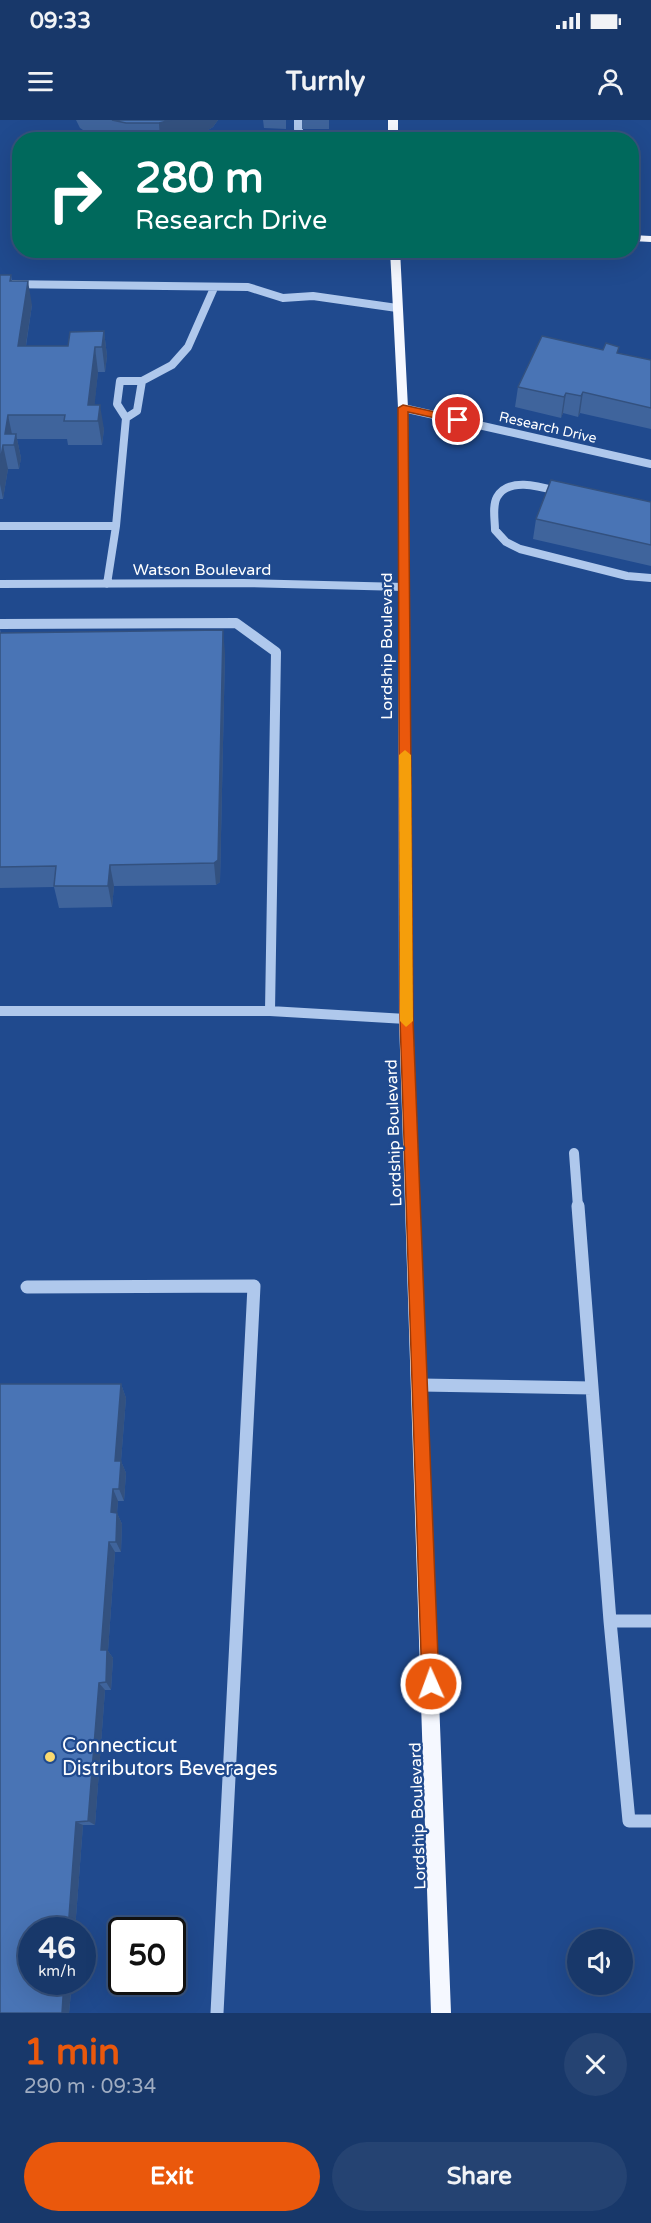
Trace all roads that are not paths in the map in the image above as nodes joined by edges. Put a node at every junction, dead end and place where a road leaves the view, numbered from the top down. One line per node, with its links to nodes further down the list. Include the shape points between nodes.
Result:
1 (395, 258): 4 (main road, Lordship Boulevard)
2 (0, 284): 3 (street)
3 (214, 288): 4 (street, via 248,287 283,298 314,296); 5 (street, via 188,347 172,365)
4 (398, 308): 6 (main road, Lordship Boulevard)
5 (142, 381): 7 (street, via 137,411); 7 (street, via 120,381 117,404)
6 (403, 408): 8 (street, Research Drive); 15 (main road, Lordship Boulevard)
7 (126, 418): 11 (street)
8 (651, 464)
9 (572, 495): 12 (street, via 526,485 508,489 496,499 495,530 520,549 627,576)
10 (0, 526): 11 (street)
11 (116, 526): 14 (street)
12 (651, 578)
13 (0, 584): 14 (street, Watson Boulevard)
14 (107, 584): 15 (street, Watson Boulevard)
15 (404, 587): 19 (main road, Lordship Boulevard)
16 (0, 624): 18 (street, via 237,623 276,652)
17 (0, 1011): 18 (street)
18 (270, 1011): 19 (street)
19 (406, 1019): 22 (main road, Lordship Boulevard)
20 (574, 1153): 23 (street)
21 (27, 1287): 27 (street, via 255,1286)
22 (421, 1384): 23 (street); 28 (main road, Lordship Boulevard)
23 (592, 1388): 24 (street)
24 (610, 1621): 25 (street); 26 (street, via 629,1821)
25 (651, 1621)
26 (651, 1821)
27 (217, 2013)
28 (441, 2013)

